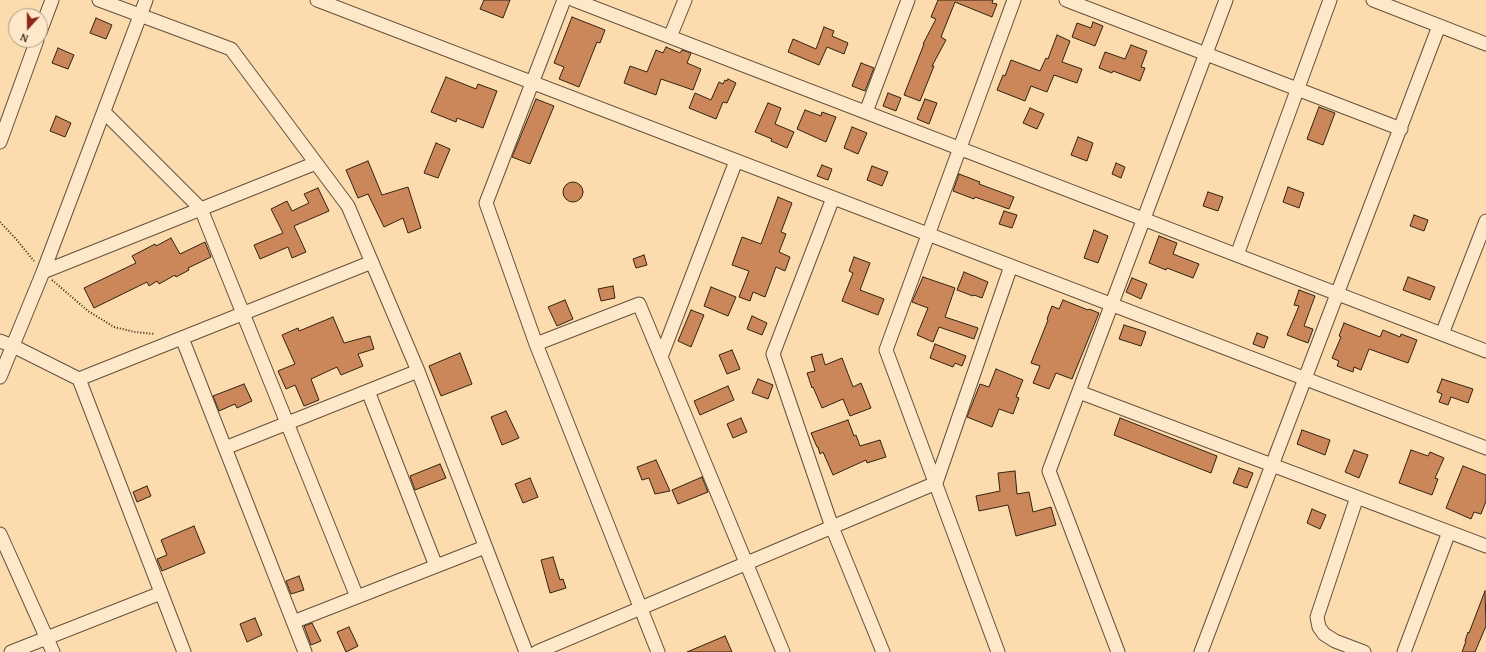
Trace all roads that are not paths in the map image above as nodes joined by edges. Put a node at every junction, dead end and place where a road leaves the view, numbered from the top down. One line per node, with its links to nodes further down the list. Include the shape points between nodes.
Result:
1 (52, 0): 14 (street)
2 (99, 0): 15 (street)
3 (146, 0): 15 (street)
4 (317, 0): 21 (street)
5 (564, 0): 21 (street)
6 (574, 0): 17 (street)
7 (684, 0): 17 (street)
8 (908, 0): 24 (street)
9 (1014, 0): 27 (street)
10 (1066, 0): 20 (street)
11 (1226, 0): 20 (street)
12 (1330, 0): 22 (street)
13 (1373, 0): 16 (street)
14 (48, 11)
15 (140, 15): 23 (street); 29 (street, via 231,49)
16 (1440, 26): 18 (street); 25 (street)
17 (670, 37): 24 (street)
18 (1486, 44)
19 (34, 48): 26 (street)
20 (1206, 54): 22 (street); 32 (street)
21 (532, 83): 28 (street); 46 (street, via 486,203)
22 (1297, 89): 25 (street); 36 (street)
23 (104, 112): 31 (street); 39 (street)
24 (866, 112): 27 (street)
25 (1401, 128): 40 (street)
26 (1, 136)
27 (960, 148): 32 (street); 34 (street)
28 (736, 161): 30 (street); 49 (street)
29 (316, 163): 31 (street); 37 (street, via 348,206)
30 (833, 198): 34 (street); 62 (street, via 773,354)
31 (201, 209): 39 (street); 42 (street)
32 (1144, 219): 36 (street); 41 (street)
33 (1486, 221): 35 (street)
34 (928, 234): 38 (street); 60 (street, via 886,350)
35 (1480, 252): 43 (street)
36 (1236, 255): 40 (street)
37 (372, 262): 42 (street); 50 (street)
38 (1011, 266): 41 (street); 60 (street)
39 (43, 272): 47 (street)
40 (1338, 294): 43 (street); 53 (street)
41 (1112, 305): 53 (street); 55 (street)
42 (243, 314): 44 (street); 56 (street)
43 (1442, 334): 48 (street)
44 (182, 338): 52 (street); 57 (street)
45 (0, 341): 47 (street)
46 (536, 344): 49 (street, via 639,304); 71 (street)
47 (13, 346): 51 (street); 52 (street)
48 (1486, 351)
49 (661, 357): 67 (street)
50 (418, 371): 54 (street); 66 (street)
51 (0, 377)
52 (79, 379): 69 (street)
53 (1305, 379): 58 (street); 59 (street)
54 (368, 391): 56 (street); 68 (street)
55 (1079, 392): 59 (street); 84 (street, via 1049,471)
56 (287, 424): 57 (street); 70 (street)
57 (226, 448): 72 (street)
58 (1486, 448)
59 (1272, 465): 61 (street); 85 (street)
60 (936, 483): 62 (street); 83 (street)
61 (1357, 497): 63 (street); 86 (street, via 1317,617 1324,634)
62 (832, 527): 67 (street); 82 (street)
63 (1449, 532): 65 (street); 87 (street)
64 (0, 534): 73 (street)
65 (1486, 546)
66 (485, 547): 68 (street); 78 (street)
67 (746, 564): 71 (street); 81 (street)
68 (436, 566): 70 (street)
69 (161, 593): 73 (street); 76 (street)
70 (357, 597): 72 (street)
71 (640, 608): 79 (street); 80 (street)
72 (293, 622): 77 (street)
73 (47, 638): 74 (street); 75 (street)
74 (11, 652)
75 (53, 652)
76 (184, 652)
77 (305, 652)
78 (526, 652)
79 (537, 652)
80 (658, 652)
81 (783, 652)
82 (883, 652)
83 (998, 652)
84 (1118, 652)
85 (1200, 652)
86 (1364, 652)
87 (1404, 652)

